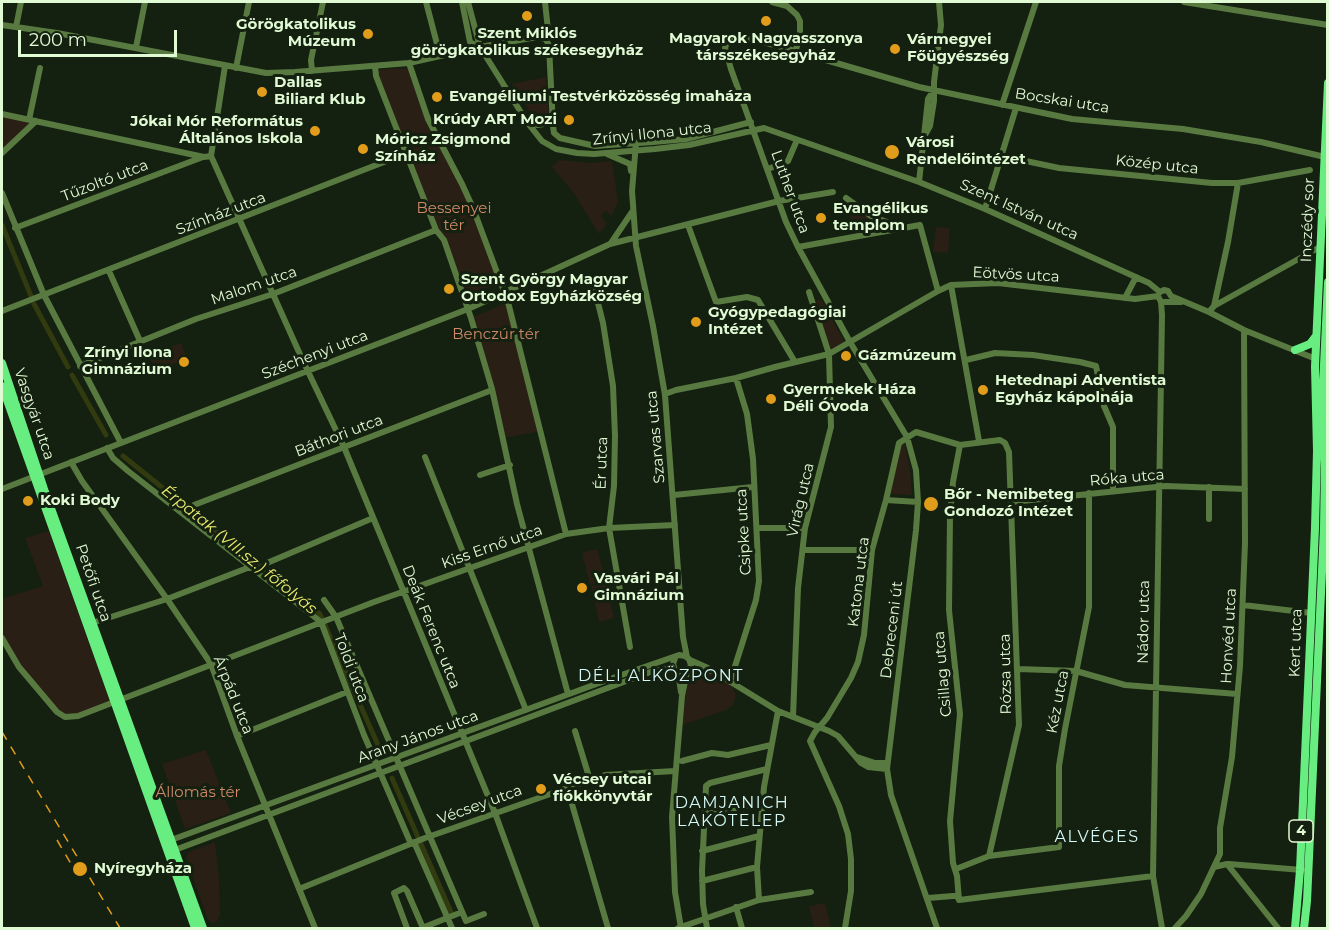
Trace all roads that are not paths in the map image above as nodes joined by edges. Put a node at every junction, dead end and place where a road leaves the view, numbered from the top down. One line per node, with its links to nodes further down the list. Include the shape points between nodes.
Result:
1 (21, 2): 15 (street)
2 (145, 2): 19 (street)
3 (249, 2): 26 (street)
4 (323, 2): 27 (street)
5 (426, 2): 18 (street)
6 (462, 2): 20 (street, Zrínyi Ilona utca, via 470,42)
7 (468, 2): 20 (street)
8 (545, 2): 16 (street)
9 (772, 2): 21 (street, via 787,6 800,21)
10 (939, 2): 29 (street, via 941,25)
11 (1036, 2): 30 (street)
12 (1185, 2): 14 (street)
13 (2, 25): 15 (street)
14 (1328, 25)
15 (16, 27): 19 (street)
16 (546, 39): 20 (street, via 537,37); 33 (street)
17 (727, 42): 21 (street, Bocskai utca, via 743,38); 36 (street, Luther utca, via 726,54)
18 (437, 44)
19 (136, 47): 23 (street)
20 (480, 47): 22 (street); 35 (street, Zrínyi Ilona utca)
21 (796, 50): 29 (street, Bocskai utca)
22 (409, 63): 24 (street); 70 (street, via 429,119 473,208)
23 (225, 66): 26 (street); 42 (street)
24 (375, 66): 27 (street); 40 (street)
25 (40, 68): 34 (street)
26 (236, 68): 27 (street, via 266,73)
27 (312, 71)
28 (1328, 83): 44 (main road, Inczédy sor / 4)
29 (933, 90): 30 (street, Bocskai utca); 48 (street)
30 (1002, 105): 31 (street, Bocskai utca)
31 (1016, 108): 43 (street); 44 (street, Bocskai utca, via 1072,119 1184,129)
32 (2, 114): 34 (street)
33 (552, 114): 35 (street, via 544,124); 38 (street, via 555,133 560,138 595,146)
34 (33, 121): 39 (street); 42 (street)
35 (527, 122): 41 (street, Zrínyi Ilona utca, via 542,141 556,149)
36 (753, 126): 37 (street, Szent István utca); 38 (street, Zrínyi Ilona utca); 45 (street, Luther utca)
37 (796, 140): 45 (street, via 788,161); 48 (street, Szent István utca)
38 (635, 147): 41 (street, Zrínyi Ilona utca); 47 (street, Szarvas utca)
39 (2, 153)
40 (407, 153): 56 (street, Színház utca); 60 (street)
41 (606, 153): 47 (street, via 630,164)
42 (207, 156): 56 (street, Deák Ferenc utca); 58 (street, Tűzoltó utca)
43 (1002, 156): 49 (street, Közép utca, via 1059,168); 54 (street)
44 (1326, 158): 64 (main road, Inczédy sor / 4)
45 (768, 169): 53 (street, Luther utca)
46 (1310, 170): 49 (street, Közép utca)
47 (632, 174): 55 (street, Szarvas utca)
48 (919, 182): 54 (street, Szent István utca)
49 (1238, 183): 78 (street)
50 (833, 192): 53 (street, Széchenyi utca)
51 (2, 193): 58 (street)
52 (846, 198): 59 (street, via 872,216)
53 (779, 201): 57 (street, Széchenyi utca); 63 (street, Luther utca)
54 (985, 209): 66 (street, Szent István utca)
55 (632, 211): 61 (street, Szarvas utca); 62 (street)
56 (240, 220): 65 (street, Színház utca); 73 (street, Deák Ferenc utca)
57 (688, 225): 61 (street, Széchenyi utca); 87 (street, via 716,302 747,297 758,300)
58 (15, 228): 74 (street)
59 (901, 228): 63 (street); 71 (street, via 920,225)
60 (436, 230): 73 (street, Malom utca); 77 (street, via 444,240)
61 (635, 237): 62 (street, Széchenyi utca); 96 (street, Szarvas utca)
62 (610, 244): 70 (street, Széchenyi utca)
63 (798, 247): 83 (street, Luther utca)
64 (1320, 247): 78 (street); 81 (main road, Inczédy sor / 4)
65 (109, 270): 74 (street, Színház utca); 82 (street)
66 (1136, 277): 75 (street); 76 (street, Szent István utca)
67 (592, 279): 123 (street, Ér utca, via 613,386 614,486)
68 (1328, 282): 88 (main road, 4)
69 (951, 285): 71 (street, Eötvös utca); 75 (street, Eötvös utca, via 998,283); 86 (street)
70 (504, 291): 77 (street, Széchenyi utca); 126 (street)
71 (938, 291): 83 (street, Eötvös utca)
72 (809, 292): 85 (street, Virág utca)
73 (273, 294): 82 (street, Malom utca); 91 (street, Deák Ferenc utca)
74 (44, 295): 79 (street, Színház utca); 90 (street)
75 (1125, 298): 76 (street, Eötvös utca)
76 (1164, 298): 78 (street, Szent István utca); 109 (street, Nádor utca)
77 (468, 309): 91 (street, Széchenyi utca); 95 (street)
78 (1211, 309): 80 (street, Szent István utca)
79 (2, 311)
80 (1244, 330): 84 (street, Szent István utca); 112 (street, Honvéd utca)
81 (1317, 333): 84 (main road, via 1310,344); 88 (main road, Inczédy sor / 4)
82 (140, 341): 90 (street, Malom utca)
83 (850, 342): 85 (street, Eötvös utca); 97 (street, Debreceni út)
84 (1295, 350): 88 (street, Szent István utca)
85 (829, 354): 87 (street, Eötvös utca); 125 (street, Virág utca, via 831,427)
86 (966, 360): 98 (street); 113 (street, via 995,353 1096,366 1104,406 1113,427)
87 (795, 362): 92 (street, Eötvös utca)
88 (1323, 362): 93 (main road, Kert utca / 4); 137 (main road, Kert utca / 4, via 1317,451)
89 (2, 363): 106 (main road, Vasgyár utca)
90 (80, 366): 99 (street)
91 (308, 371): 99 (street, Széchenyi utca); 101 (street, Deák Ferenc utca)
92 (736, 378): 96 (street, Eötvös utca); 108 (street, Csipke utca, via 747,414)
93 (1325, 384): 137 (main road, Kert utca / 4)
94 (2, 386): 106 (main road, Vasgyár utca)
95 (492, 390): 101 (street, Báthori utca); 105 (street)
96 (665, 394): 115 (street, Szarvas utca)
97 (907, 437): 100 (street, via 916,432); 116 (street, Katona utca, via 899,443); 117 (street, Debreceni út, via 916,470)
98 (979, 441): 100 (street); 118 (street, Rózsa utca, via 1005,443)
99 (121, 443): 102 (street, Széchenyi utca)
100 (960, 445): 193 (street, Csillag utca, via 950,515 949,610 960,714 950,821)
101 (344, 447): 119 (street, Báthori utca); 120 (street, Deák Ferenc utca)
102 (107, 448): 104 (street, Széchenyi utca); 131 (street, Toldi utca, via 128,471)
103 (425, 458): 132 (street)
104 (71, 462): 106 (street, Széchenyi utca); 134 (street, Árpád utca)
105 (510, 465): 107 (street); 127 (street)
106 (37, 475): 111 (street, Széchenyi utca); 140 (main road, Petőfi utca); 158 (main road, Petőfi utca)
107 (480, 475)
108 (753, 487): 115 (street); 124 (street, Csipke utca)
109 (1158, 487): 110 (street, Róka utca); 113 (street, Róka utca); 153 (street, Nádor utca)
110 (1209, 487): 112 (street, Róka utca); 121 (street)
111 (2, 489)
112 (1245, 489): 136 (street, Honvéd utca)
113 (1113, 491): 114 (street, Róka utca)
114 (1089, 493): 118 (street, Róka utca); 149 (street, Kéz utca, via 1089,608)
115 (674, 495): 122 (street, Szarvas utca)
116 (886, 500): 117 (street); 129 (street, Katona utca)
117 (918, 502): 172 (street, Debreceni út)
118 (1012, 502): 147 (street, Rózsa utca)
119 (194, 505)
120 (373, 518): 130 (street); 133 (street, Deák Ferenc utca)
121 (1209, 519)
122 (675, 525): 123 (street, Kiss Ernő utca); 141 (street, Szarvas utca)
123 (609, 528): 126 (street, Kiss Ernő utca); 143 (street, Ér utca)
124 (758, 528): 125 (street); 152 (street, Csipke utca, via 758,591)
125 (805, 528): 128 (street, Virág utca)
126 (566, 534): 127 (street, Kiss Ernő utca)
127 (530, 547): 132 (street, Kiss Ernő utca); 155 (street)
128 (802, 550): 129 (street); 161 (street, Virág utca)
129 (872, 550): 162 (street, Katona utca, via 858,662)
130 (267, 563)
131 (250, 567): 134 (street); 139 (street, Toldi utca)
132 (470, 567): 133 (street, Kiss Ernő utca); 159 (street)
133 (404, 591): 138 (street, Kiss Ernő utca); 164 (street, Deák Ferenc utca)
134 (167, 599): 140 (street); 146 (street, Árpád utca)
135 (324, 600): 138 (street, Toldi utca)
136 (1242, 605): 137 (street); 156 (street, Honvéd utca)
137 (1319, 613): 194 (main road, Kert utca / 4)
138 (333, 618): 139 (street, Kiss Ernő utca); 168 (street, Toldi utca)
139 (322, 622): 146 (street, Kiss Ernő utca); 154 (street, Toldi utca)
140 (92, 623): 158 (main road, Petőfi utca)
141 (683, 637): 144 (street, Szarvas utca); 145 (street, Szarvas utca)
142 (2, 638): 158 (street, Kiss Ernő utca, via 19,667 64,717 78,716)
143 (630, 647)
144 (677, 657): 145 (street); 148 (street, Szarvas utca, via 673,662); 155 (street, Arany János utca)
145 (688, 658): 150 (street, Szarvas utca); 151 (street)
146 (211, 664): 158 (street, Kiss Ernő utca); 165 (street, Árpád utca)
147 (1018, 669): 149 (street); 189 (street, Rózsa utca, via 1019,725)
148 (676, 670): 150 (street, Arany János utca); 157 (street); 166 (street, Arany János utca, via 653,670)
149 (1076, 670): 153 (street, via 1125,685); 189 (street, Kéz utca, via 1059,766 1059,847)
150 (688, 671): 151 (street, Arany János utca); 157 (street)
151 (715, 673): 152 (street)
152 (730, 682): 160 (street)
153 (1155, 688): 156 (street); 195 (street, Nádor utca)
154 (347, 692): 165 (street); 170 (street, Toldi utca)
155 (568, 694): 159 (street, Arany János utca)
156 (1237, 694): 188 (street, Honvéd utca)
157 (682, 696): 174 (street)
158 (118, 701): 186 (main road)
159 (526, 710): 164 (street, Arany János utca)
160 (778, 711): 161 (street); 167 (street)
161 (793, 717): 162 (street)
162 (820, 726): 172 (street, via 838,736 861,764); 218 (street, via 810,741 848,834 851,891)
163 (575, 731): 176 (street)
164 (462, 733): 166 (street, Deák Ferenc utca); 168 (street, Arany János utca)
165 (237, 736): 179 (street, Árpád utca)
166 (465, 741): 171 (street, Arany János utca); 180 (street, Deák Ferenc utca)
167 (771, 744): 169 (street); 173 (street)
168 (396, 757): 170 (street, Arany János utca); 171 (street, Toldi utca)
169 (682, 761)
170 (377, 765): 175 (street, Toldi utca); 179 (street, Arany János utca)
171 (400, 766): 175 (street, Arany János utca); 184 (street, Toldi utca)
172 (887, 766): 201 (street, Debreceni út, via 891,795)
173 (767, 769): 178 (street); 182 (street, via 710,783 706,786)
174 (675, 771): 176 (street, Vécsey utca, via 605,775); 215 (street, via 672,817)
175 (381, 774): 181 (street, Arany János utca); 185 (street, Toldi utca)
176 (590, 780): 177 (street, Vécsey utca)
177 (567, 787): 180 (street, Vécsey utca); 214 (street)
178 (762, 802): 182 (street); 183 (street)
179 (265, 807): 181 (street, Árpád utca); 186 (street, Arany János utca)
180 (495, 813): 184 (street, Vécsey utca); 213 (street, Deák Ferenc utca)
181 (268, 814): 186 (street, Arany János utca); 197 (street, Árpád utca)
182 (704, 816): 187 (street)
183 (759, 836): 187 (street); 191 (street)
184 (427, 837): 185 (street, Vécsey utca); 203 (street, Toldi utca)
185 (414, 842): 197 (street, Vécsey utca); 205 (street, Toldi utca)
186 (171, 846): 207 (main road); 208 (main road)
187 (702, 851): 196 (street)
188 (1220, 854): 190 (street); 192 (street, Honvéd utca)
189 (989, 856): 193 (street)
190 (1227, 864): 192 (street); 194 (street); 222 (street)
191 (757, 867): 196 (street); 200 (street)
192 (1214, 867): 221 (street, Honvéd utca, via 1201,894)
193 (956, 869): 199 (street, Csillag utca)
194 (1304, 871): 223 (main road, Kert utca / 4); 224 (main road, Kert utca / 4)
195 (1153, 876): 199 (street); 220 (street, Nádor utca)
196 (702, 881): 206 (street)
197 (299, 888): 209 (street, Árpád utca)
198 (811, 892): 200 (street)
199 (958, 898): 201 (street)
200 (759, 900): 202 (street)
201 (928, 900): 219 (street, Debreceni út)
202 (736, 907): 206 (street); 217 (street)
203 (462, 912): 204 (street, Toldi utca, via 466,921); 205 (street)
204 (484, 914)
205 (448, 918): 211 (street); 212 (street, Toldi utca)
206 (704, 918): 215 (street); 216 (street)
207 (195, 928)
208 (203, 928)
209 (315, 928)
210 (407, 928): 211 (street, via 394,893 404,888)
211 (423, 928)
212 (453, 928)
213 (537, 928)
214 (608, 928)
215 (679, 928)
216 (707, 928)
217 (742, 928)
218 (845, 928)
219 (937, 928)
220 (1162, 928)
221 (1175, 928)
222 (1278, 928)
223 (1296, 928)
224 (1304, 928)

